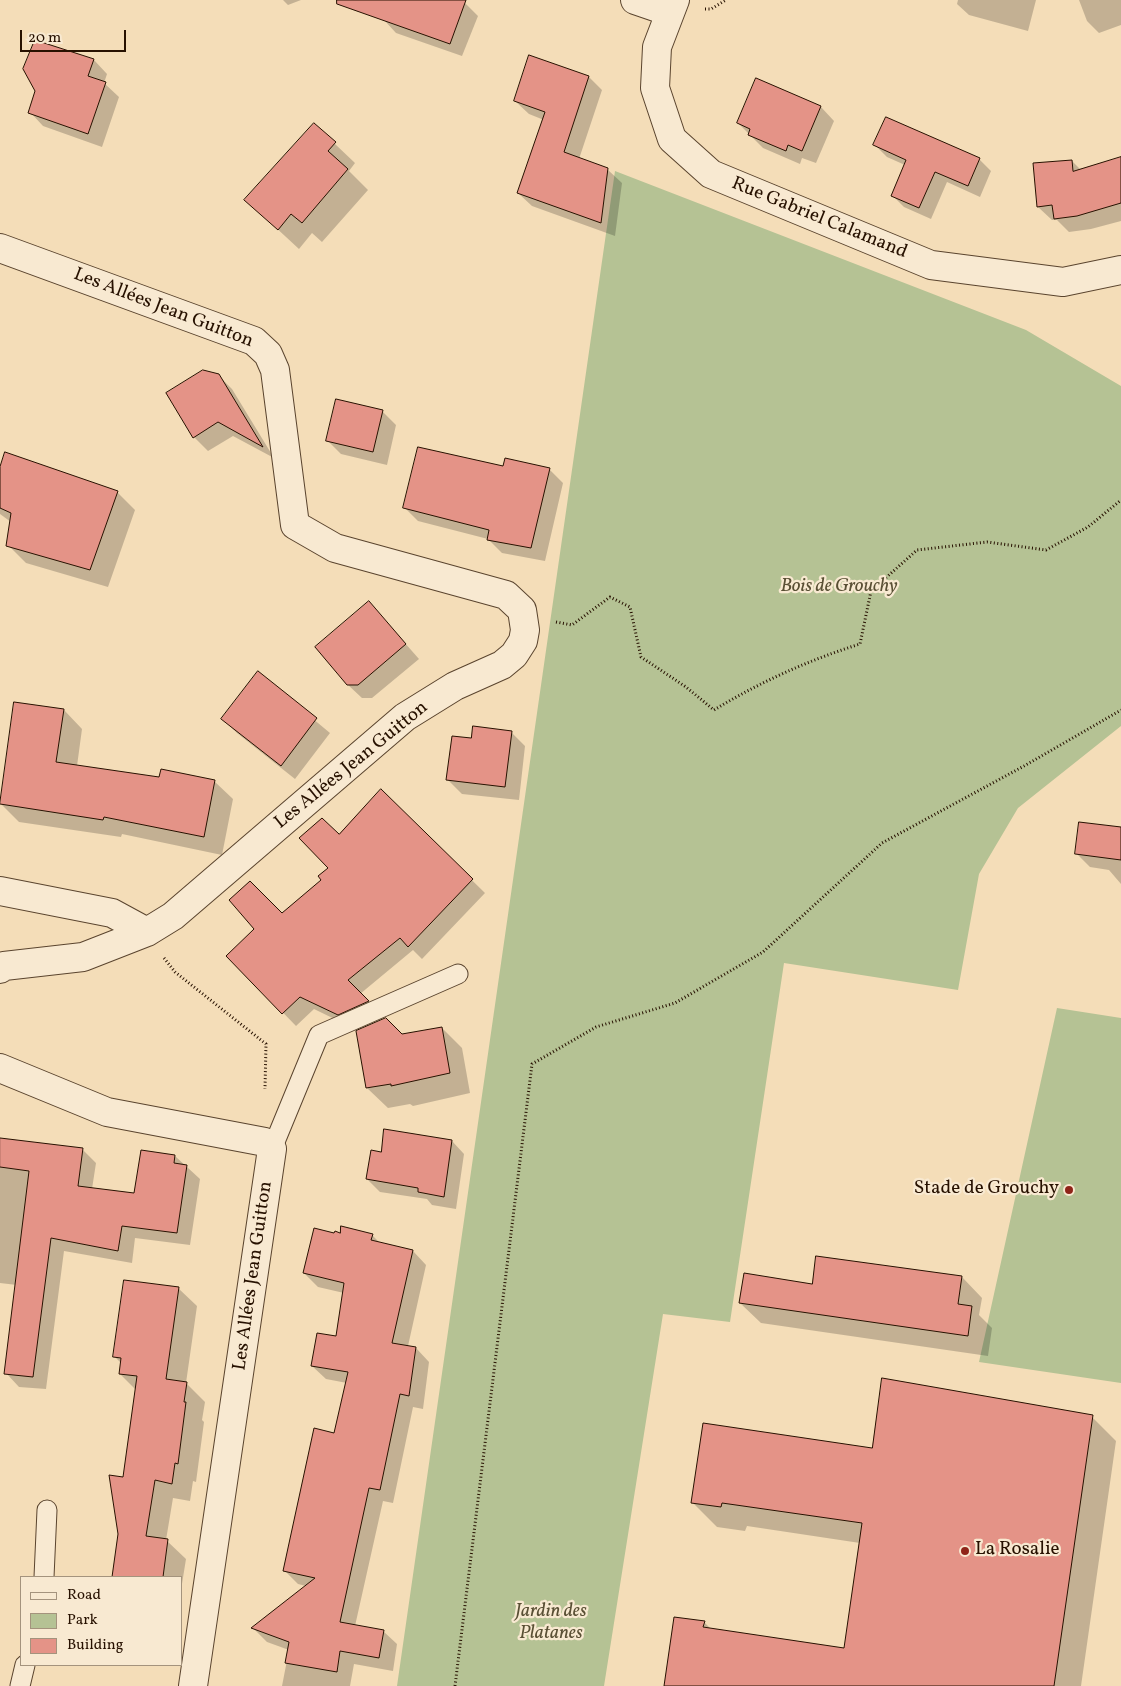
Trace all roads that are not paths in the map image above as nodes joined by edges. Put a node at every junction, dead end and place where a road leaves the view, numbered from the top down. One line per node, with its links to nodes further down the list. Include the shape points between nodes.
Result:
1 (635, 0): 2 (street)
2 (672, 6): 4 (street, Rue Gabriel Calamand, via 656,47 655,88 672,138 711,174 931,265 1063,282)
3 (0, 248): 6 (street, Les Allées Jean Guitton, via 254,341 268,354 275,370 295,525 335,548 506,594 522,610 525,630 523,641 514,655 502,665 455,686 405,717 174,916)
4 (1121, 270)
5 (0, 891): 6 (street, via 112,913)
6 (147, 932): 7 (street, Les Allées Jean Guitton, via 84,957 4,966)
7 (0, 970)
8 (458, 974): 10 (lane, via 319,1035)
9 (0, 1068): 10 (street, via 107,1112 265,1142)
10 (272, 1150): 15 (street, Les Allées Jean Guitton)
11 (46, 1510): 12 (lane)
12 (44, 1576)
13 (25, 1666): 14 (lane)
14 (20, 1686)
15 (193, 1686)

